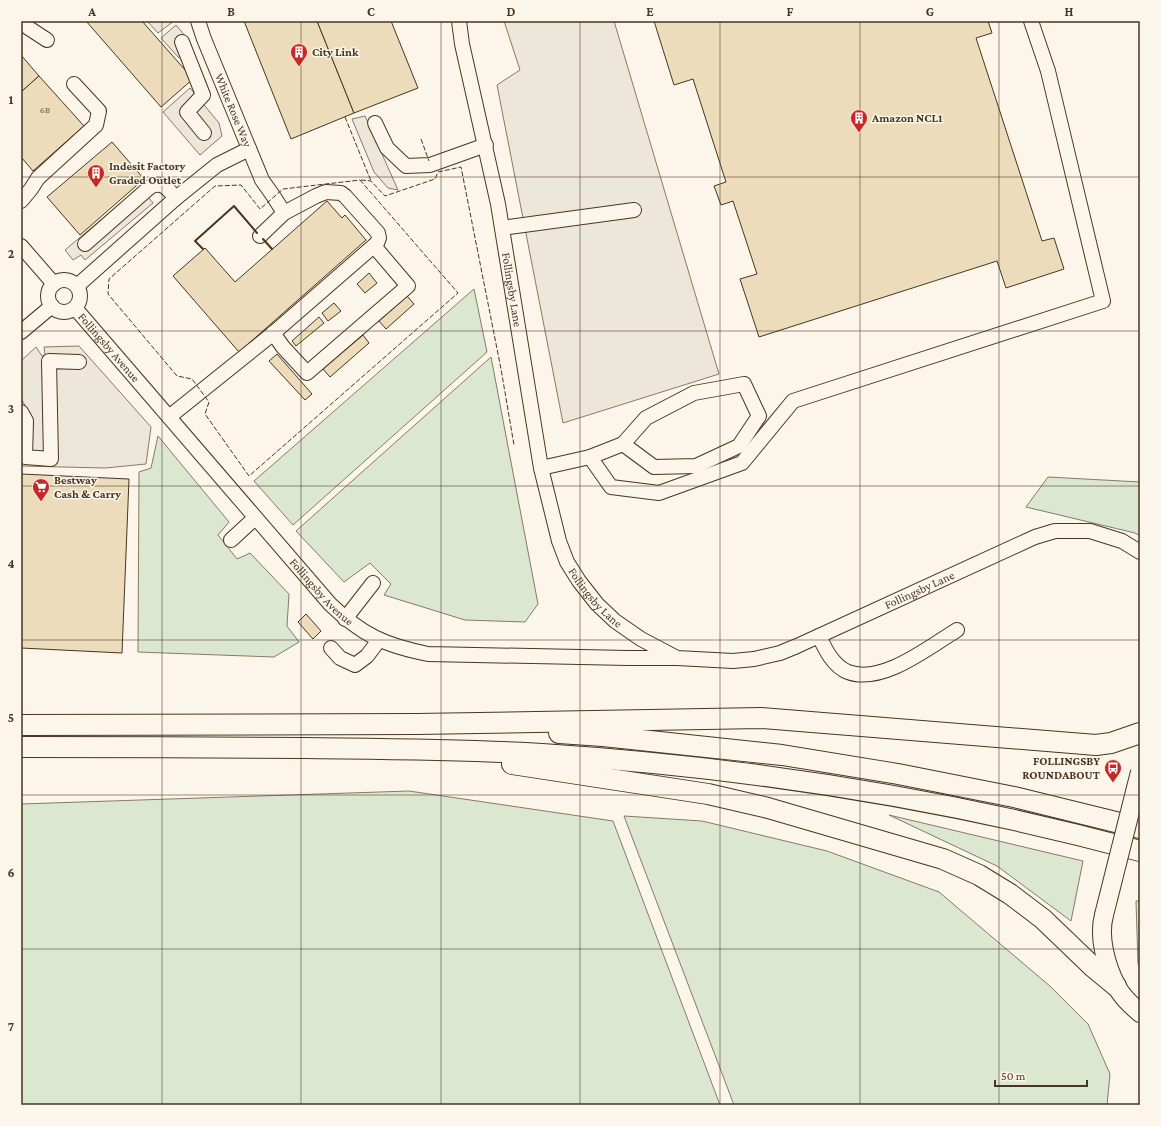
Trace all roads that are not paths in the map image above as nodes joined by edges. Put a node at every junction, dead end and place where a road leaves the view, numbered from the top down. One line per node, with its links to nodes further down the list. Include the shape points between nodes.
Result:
1 (198, 21): 8 (street, White Rose Way)
2 (459, 21): 12 (street, Follingsby Lane)
3 (1031, 21): 33 (street, via 1048,71 1103,301 793,401 742,463 660,493 611,487)
4 (21, 23): 5 (street)
5 (47, 40)
6 (182, 42): 9 (street)
7 (74, 84): 15 (street, via 99,111 96,125 38,178)
8 (224, 88): 9 (street); 13 (street, White Rose Way)
9 (203, 95): 11 (street, via 187,112)
10 (375, 123): 12 (street, via 387,148 406,166 430,165)
11 (204, 133)
12 (486, 145): 18 (street, Follingsby Lane)
13 (249, 149): 14 (street, via 217,165); 17 (street, White Rose Way, via 262,180)
14 (176, 198): 20 (street, via 162,185 150,187); 24 (street)
15 (21, 201)
16 (634, 210): 18 (street)
17 (284, 213): 19 (street); 22 (street, via 326,192 341,193 378,233 379,238)
18 (502, 228): 34 (street, Follingsby Lane)
19 (260, 236)
20 (85, 244)
21 (21, 246): 23 (street)
22 (374, 246): 28 (street); 28 (street, via 408,286 307,373)
23 (54, 284): 24 (street, via 65,280); 25 (street, via 48,296)
24 (77, 286): 26 (street, via 80,296)
25 (52, 306): 26 (street, via 64,312); 27 (street)
26 (76, 308): 31 (street, Follingsby Avenue)
27 (21, 332)
28 (273, 333): 31 (street)
29 (79, 362): 30 (street, via 49,362 51,459 25,457 26,421)
30 (21, 412)
31 (169, 417): 35 (street, Follingsby Avenue)
32 (623, 444): 32 (street, via 646,418 694,393 744,384 760,416 739,446 696,466 654,467); 33 (street)
33 (590, 457): 34 (street)
34 (541, 468): 44 (street, Follingsby Lane, via 559,541 567,562 579,581 597,604 615,621 641,639)
35 (256, 518): 36 (street); 39 (street, Follingsby Avenue)
36 (231, 540)
37 (1140, 552): 41 (street, Follingsby Lane, via 1122,541 1090,531 1055,531 1029,540)
38 (373, 583): 39 (street)
39 (345, 619): 42 (street, Follingsby Avenue)
40 (957, 630): 41 (street, via 886,671 860,674 847,672 838,666 831,659)
41 (819, 636): 44 (street, Follingsby Lane, via 780,653 754,659 733,661)
42 (379, 640): 43 (street, via 367,656 355,665 340,658); 44 (street, Follingsby Avenue, via 405,650 428,654)
43 (331, 648)
44 (678, 658)
45 (417, 724): 46 (highway); 47 (highway, via 761,718 1096,745 1111,744); 51 (highway, via 603,736 782,755 1006,795)
46 (21, 725)
47 (1140, 733)
48 (21, 747): 49 (highway)
49 (412, 749): 52 (highway, via 542,754 783,778 977,812); 53 (highway, via 708,794 768,808 943,859 979,875 1010,894 1043,919)
50 (1140, 772): 53 (main road, bridge, via 1102,921 1106,959)
51 (1140, 828)
52 (1140, 851)
53 (1116, 986): 54 (main road)
54 (1140, 1013)

